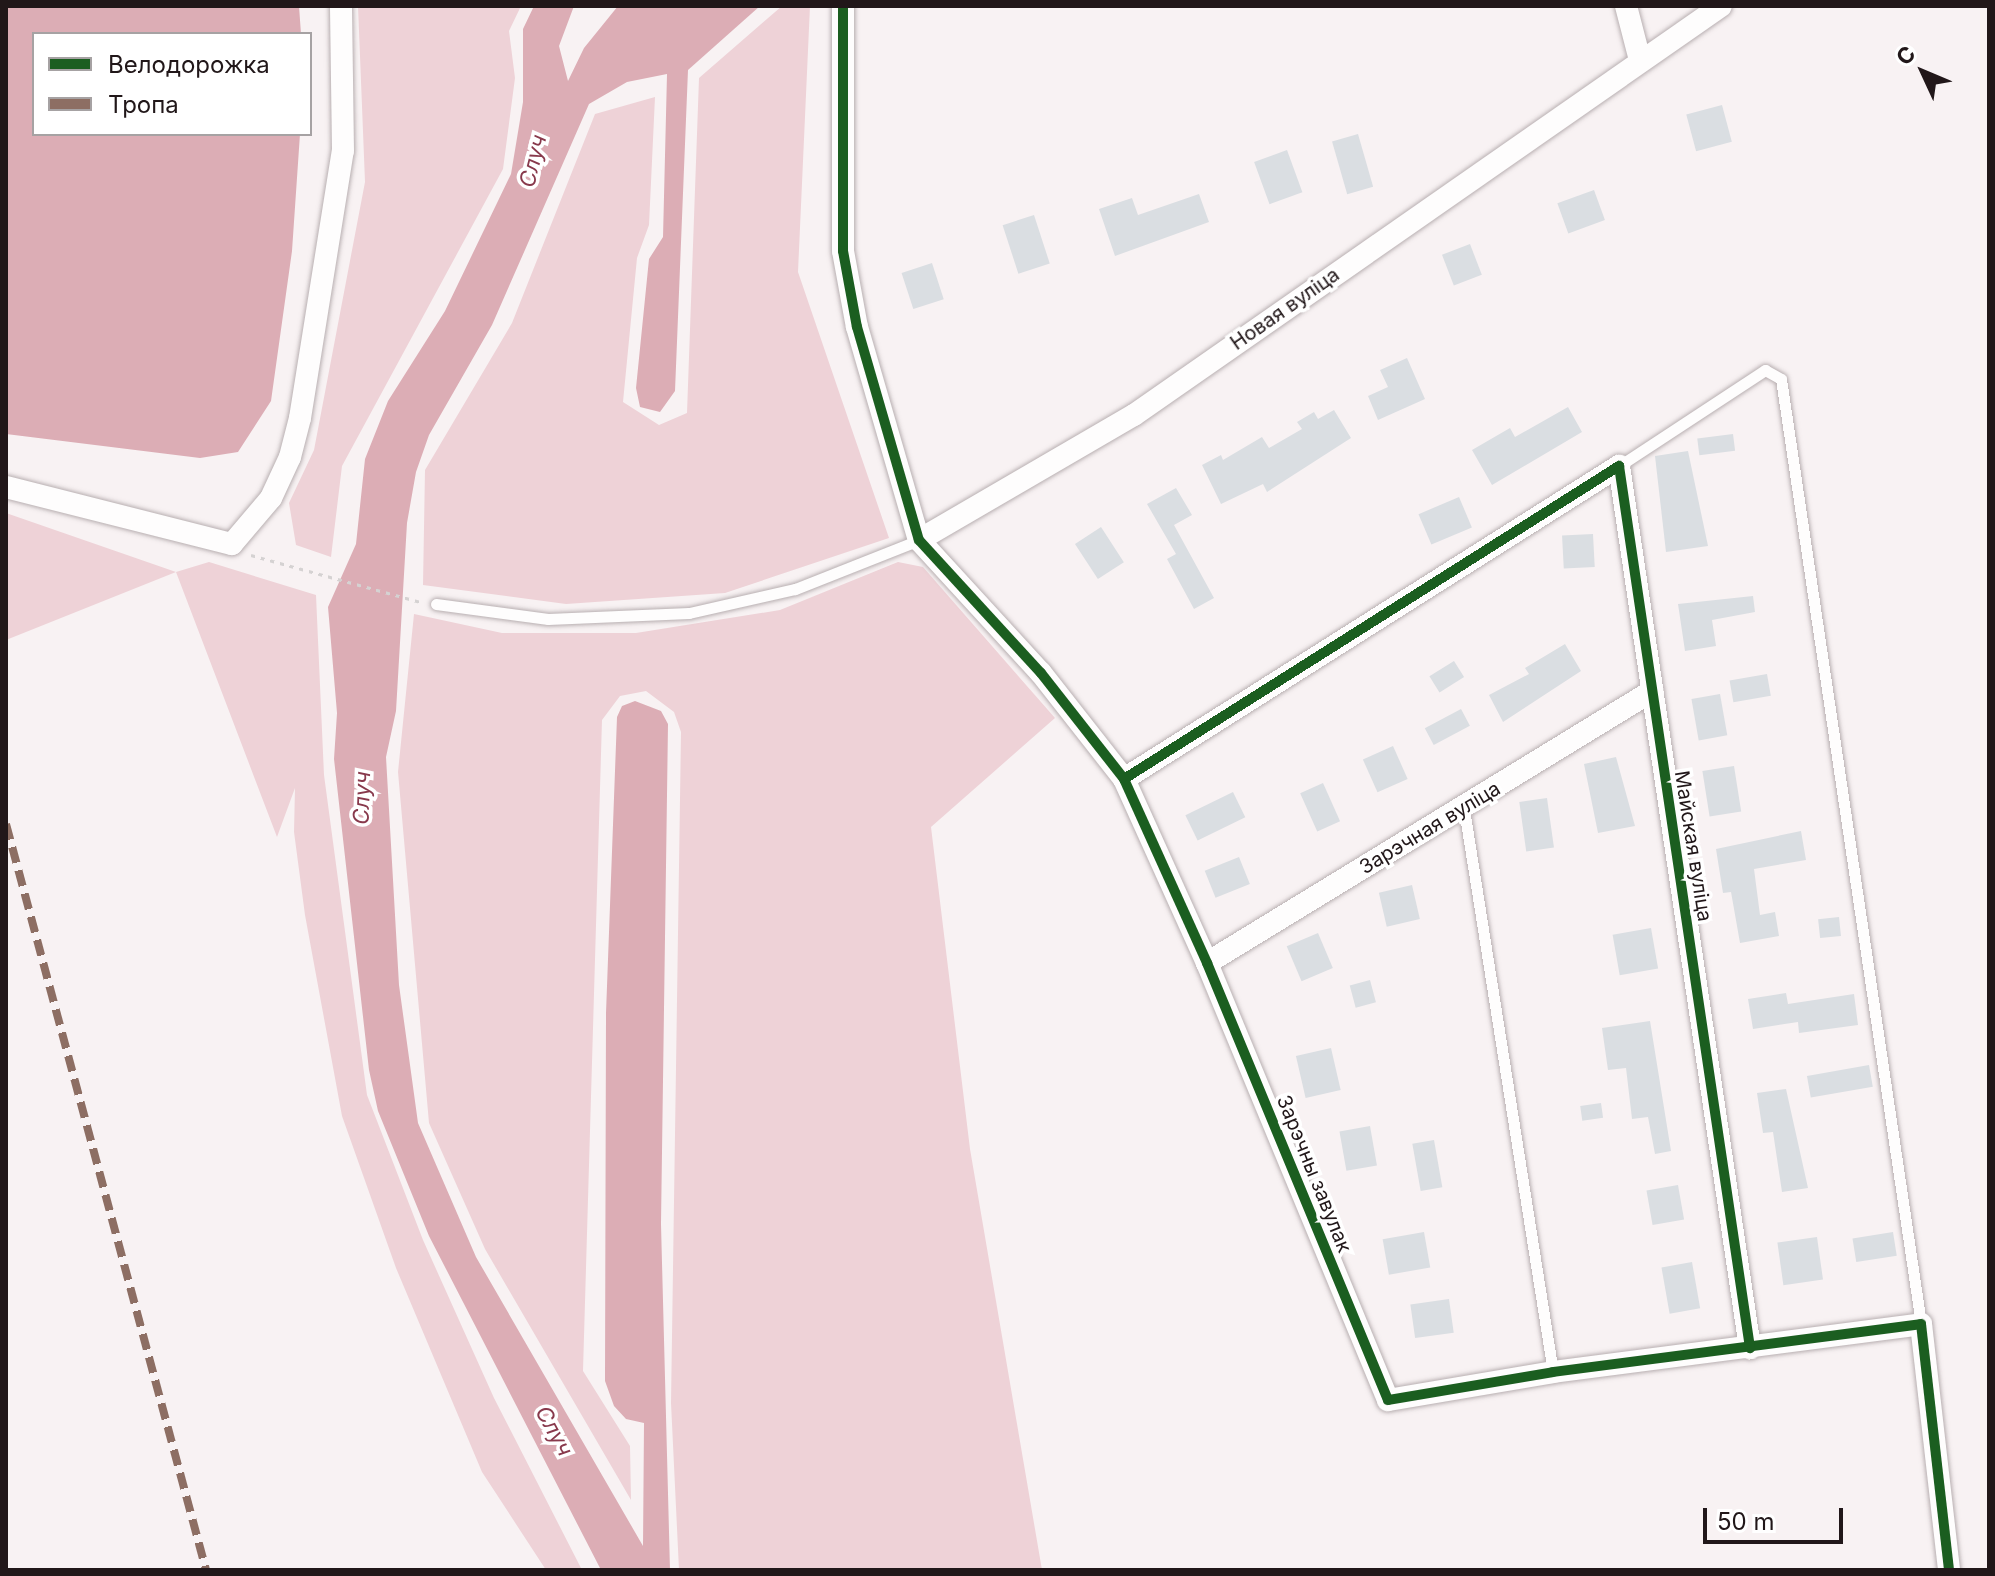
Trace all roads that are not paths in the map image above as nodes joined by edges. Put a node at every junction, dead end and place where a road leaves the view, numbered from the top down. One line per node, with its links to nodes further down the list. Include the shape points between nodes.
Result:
1 (341, 6): 7 (street, via 343,151 300,418 271,498 232,544)
2 (843, 6): 8 (street, via 843,251 861,342)
3 (1626, 6): 5 (street)
4 (1721, 6): 5 (street, Новая вуліца)
5 (1640, 60): 8 (street, Новая вуліца, via 1134,415)
6 (1619, 466): 10 (street, Майская вуліца); 11 (street); 14 (lane, via 1765,370 1781,379)
7 (6, 487)
8 (919, 540): 9 (lane, via 795,589 689,613 548,619); 11 (street, Зарэчны завулак, via 1041,673)
9 (436, 604)
10 (1652, 691): 12 (street, Зарэчная вуліца); 15 (street, Майская вуліца)
11 (1124, 779): 13 (street, Зарэчны завулак)
12 (1464, 809): 13 (street, Зарэчная вуліца); 16 (lane)
13 (1207, 963): 16 (street, Зарэчны завулак, via 1388,1400)
14 (1921, 1324): 15 (street); 17 (street)
15 (1750, 1348): 16 (street)
16 (1553, 1372)
17 (1949, 1570)

